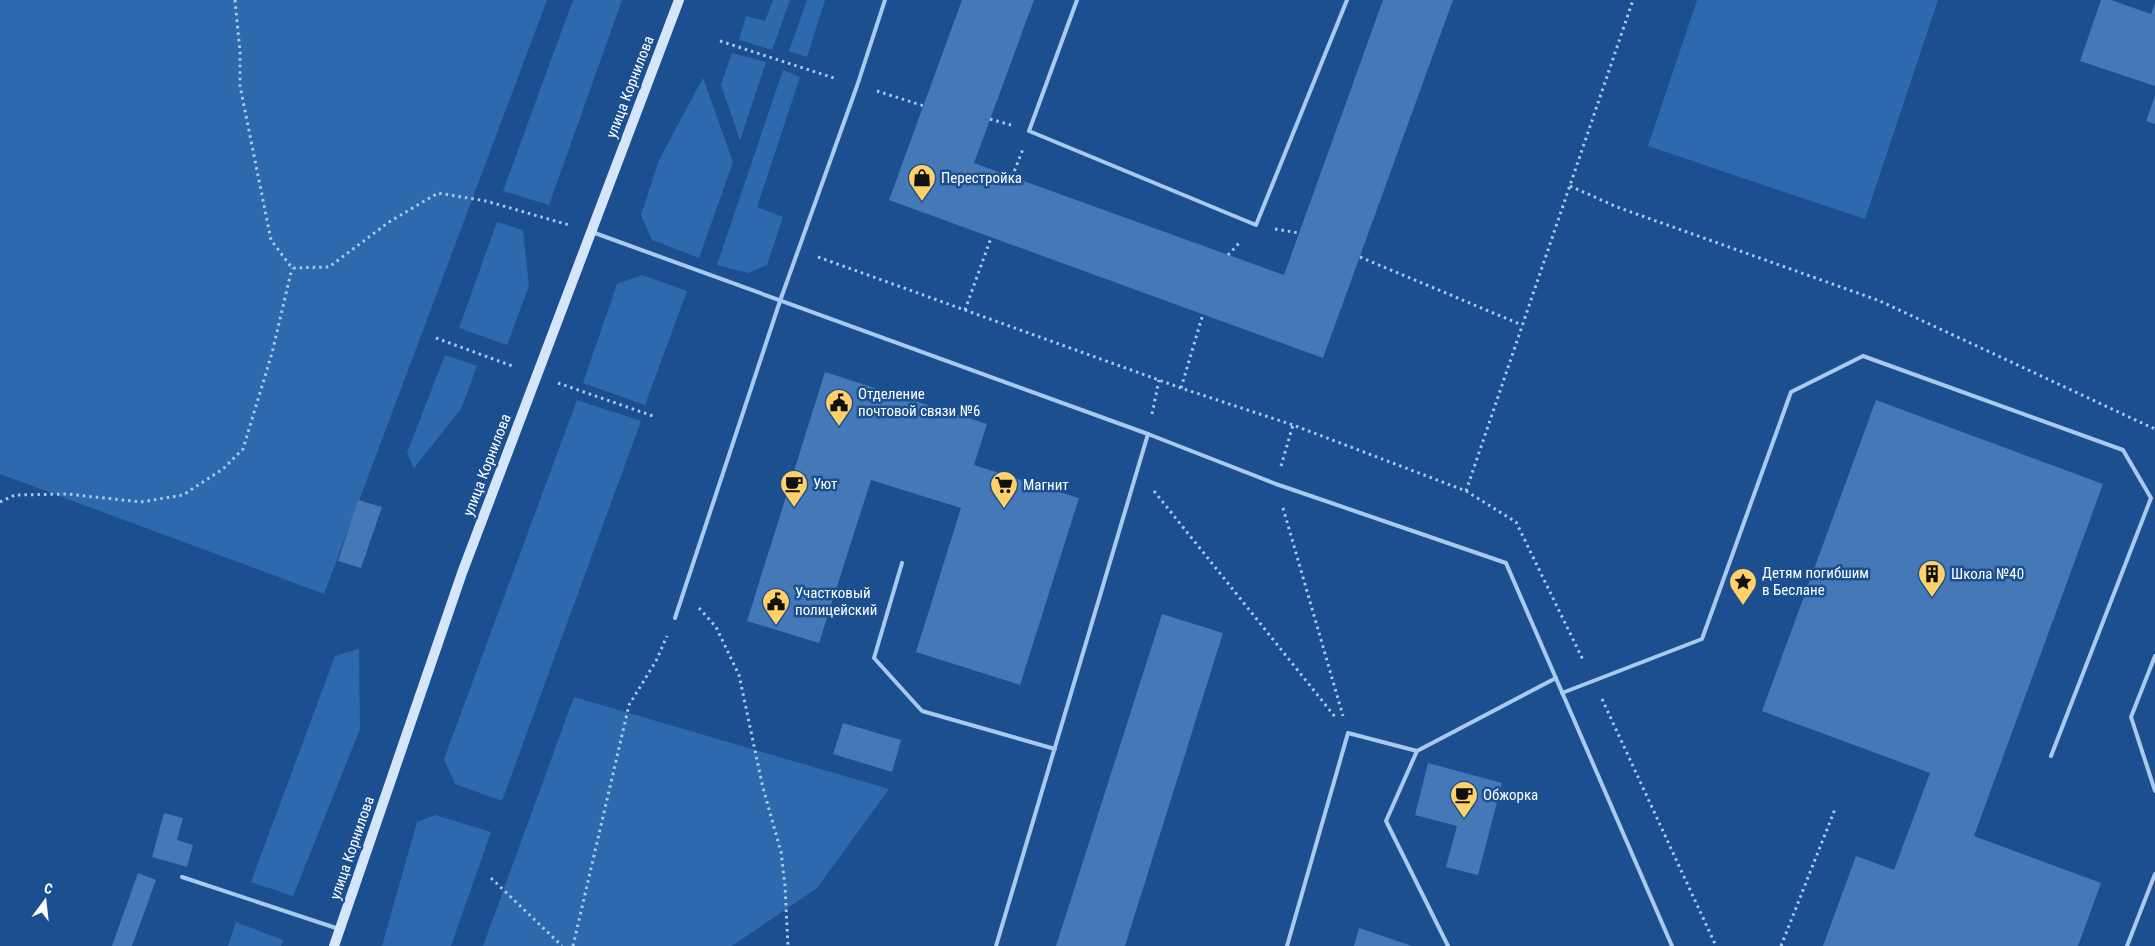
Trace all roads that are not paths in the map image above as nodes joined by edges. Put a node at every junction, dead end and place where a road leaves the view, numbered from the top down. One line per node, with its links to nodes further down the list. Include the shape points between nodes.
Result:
1 (679, 0): 5 (main road, улица Корнилова)
2 (886, 0): 6 (lane)
3 (1077, 0): 4 (lane, via 1029,131 1256,225)
4 (1347, 0)
5 (592, 232): 6 (lane); 19 (main road, улица Корнилова, via 462,573)
6 (780, 301): 7 (lane); 9 (lane)
7 (1148, 434): 11 (lane, via 1276,484 1506,563); 13 (lane)
8 (902, 563): 13 (lane, via 874,658 922,711)
9 (675, 618)
10 (2155, 656): 16 (lane, via 2131,717)
11 (1556, 678): 12 (lane); 14 (lane)
12 (1562, 693): 15 (lane, via 1702,639 1791,392 1862,356 2123,450 2151,498); 24 (lane)
13 (1055, 749): 21 (lane)
14 (1417, 752): 22 (lane, via 1348,733); 23 (lane, via 1386,821)
15 (2051, 756)
16 (2155, 791)
17 (2155, 874): 25 (lane)
18 (182, 877): 19 (lane)
19 (340, 930): 20 (main road, улица Корнилова)
20 (334, 946)
21 (996, 946)
22 (1286, 946)
23 (1448, 946)
24 (1672, 946)
25 (2127, 946)

